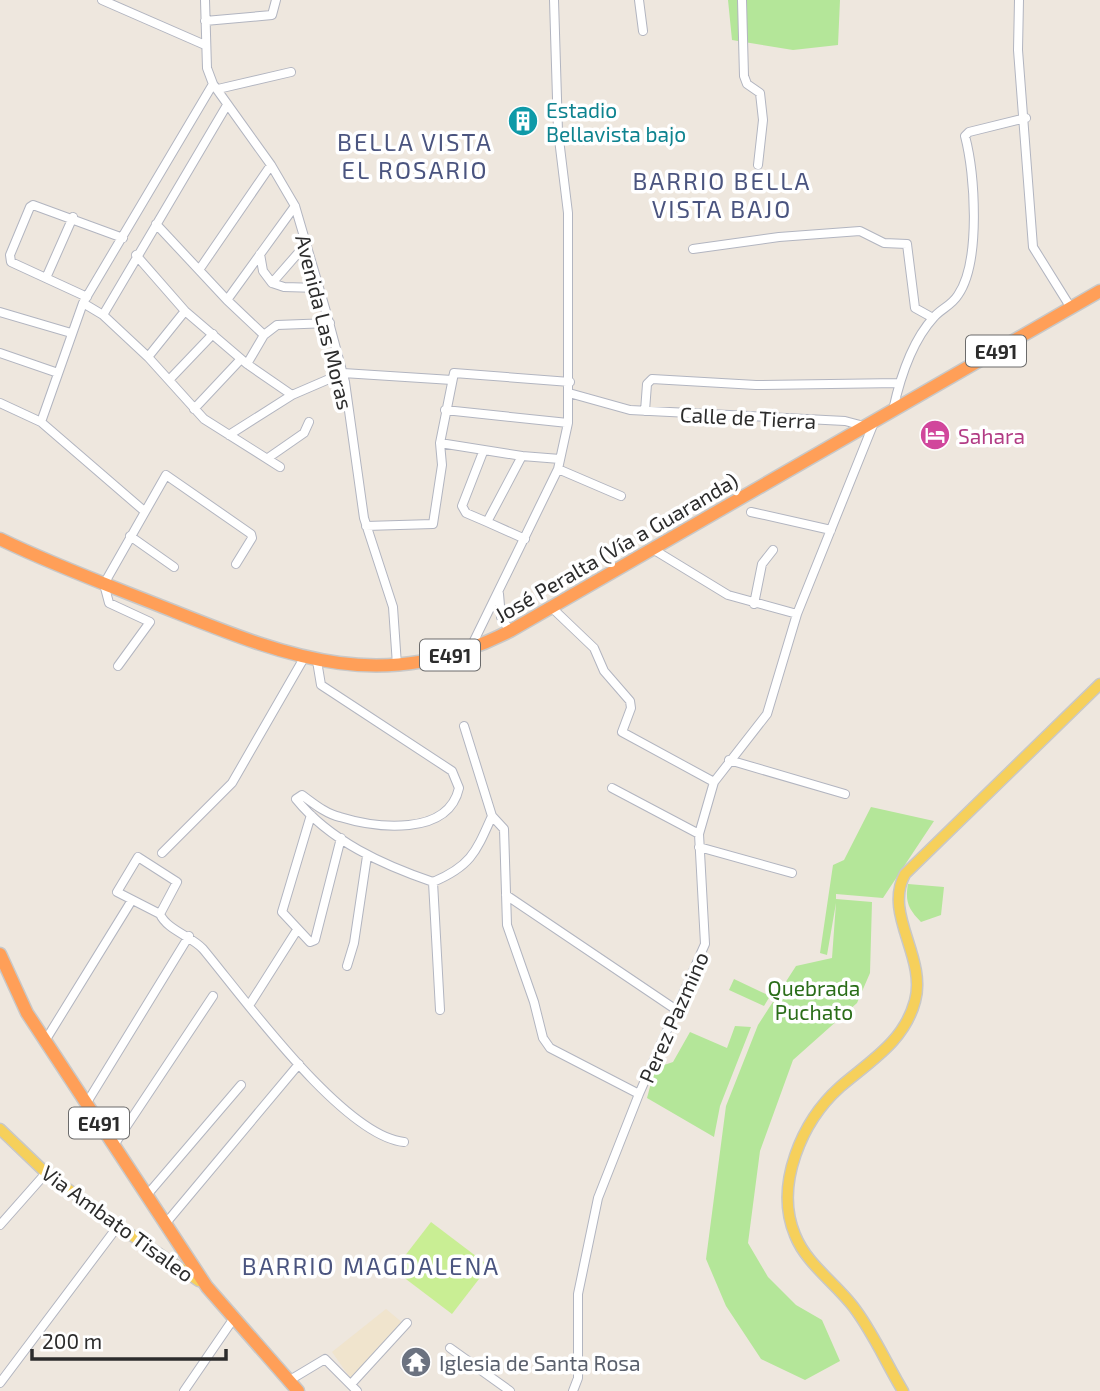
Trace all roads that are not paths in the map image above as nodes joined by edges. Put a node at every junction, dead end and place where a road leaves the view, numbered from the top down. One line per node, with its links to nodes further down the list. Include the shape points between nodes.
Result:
1 (102, 0): 10 (street)
2 (205, 0): 8 (street, Avenida Las Moras)
3 (276, 0): 8 (street, via 271,15)
4 (554, 0): 48 (street, via 558,131 568,213)
5 (639, 0): 9 (street)
6 (742, 0): 16 (street, via 744,76 760,93 763,120)
7 (1019, 0): 14 (street, via 1018,50)
8 (205, 21): 10 (street, Avenida Las Moras)
9 (642, 31)
10 (205, 45): 12 (street, Avenida Las Moras, via 207,68)
11 (291, 72): 12 (street)
12 (216, 87): 13 (street, Avenida Las Moras); 20 (street)
13 (227, 105): 15 (street, Avenida Las Moras); 19 (street)
14 (1026, 118): 32 (street, via 1033,247); 36 (street, via 967,134 973,165 968,272 958,295)
15 (271, 165): 17 (street, Avenida Las Moras); 25 (street)
16 (758, 165)
17 (295, 206): 21 (street, Avenida Las Moras); 23 (street)
18 (73, 217): 20 (street); 26 (street); 26 (street, via 30,207 10,259)
19 (156, 224): 24 (street); 25 (street)
20 (123, 238): 30 (street)
21 (306, 244): 27 (street); 28 (street, Avenida Las Moras)
22 (693, 249): 36 (street, via 865,232 884,243 907,244 915,308)
23 (260, 254): 27 (street, via 263,271); 31 (street)
24 (136, 255): 33 (street); 35 (street)
25 (199, 270): 31 (street)
26 (46, 278): 30 (street)
27 (272, 283): 28 (street)
28 (319, 288): 37 (street, Avenida Las Moras)
29 (1100, 291): 32 (highway, José Peralta (Vía a Guaranda) / E491)
30 (85, 300): 35 (street); 38 (street)
31 (227, 300): 40 (street)
32 (1071, 308): 55 (highway, José Peralta (Vía a Guaranda) / E491)
33 (186, 311): 39 (street); 42 (street)
34 (0, 312): 38 (street)
35 (103, 314): 42 (street)
36 (933, 318): 49 (street)
37 (330, 323): 40 (street, via 277,325); 45 (street, Avenida Las Moras)
38 (71, 333): 44 (street)
39 (213, 334): 43 (street); 46 (street)
40 (264, 335): 43 (street)
41 (0, 353): 44 (street)
42 (148, 357): 46 (street)
43 (244, 361): 51 (street); 53 (street)
44 (58, 373): 57 (street)
45 (343, 373): 47 (street); 51 (street); 73 (street, Avenida Las Moras)
46 (170, 379): 53 (street)
47 (452, 380): 48 (street, via 454,373); 54 (street)
48 (570, 382): 50 (street)
49 (899, 383): 55 (street); 56 (street, via 756,385 652,379 647,384)
50 (569, 393): 56 (street, Calle de Tierra); 59 (street)
51 (292, 395): 61 (street)
52 (0, 403): 57 (street)
53 (194, 409): 61 (street)
54 (445, 410): 59 (street); 62 (street)
55 (893, 410): 60 (highway, José Peralta (Vía a Guaranda) / E491)
56 (645, 411): 60 (street, Calle de Tierra)
57 (41, 422): 70 (street)
58 (309, 422): 65 (street, via 304,433)
59 (568, 423): 66 (street)
60 (870, 423): 74 (street, Perez Pazmino); 78 (highway, José Peralta (Vía a Guaranda) / E491)
61 (229, 435): 65 (street)
62 (440, 443): 63 (street); 73 (street, via 442,465 433,524)
63 (483, 452): 64 (street); 72 (street, via 462,506 466,513)
64 (522, 456): 66 (street); 72 (street)
65 (268, 458): 67 (street)
66 (560, 459): 68 (street)
67 (280, 467)
68 (558, 469): 69 (street); 77 (street)
69 (621, 496)
70 (144, 510): 75 (street); 80 (street, via 166,475 251,534)
71 (751, 512): 74 (street)
72 (487, 522): 77 (street)
73 (366, 526): 90 (street, Avenida Las Moras, via 393,607)
74 (831, 530): 86 (street, Perez Pazmino)
75 (130, 536): 81 (street); 82 (street)
76 (0, 539): 82 (highway, José Peralta (Vía a Guaranda) / E491)
77 (525, 539): 83 (street)
78 (652, 548): 84 (street, via 708,585); 85 (highway, José Peralta (Vía a Guaranda) / E491)
79 (773, 550): 84 (street, via 760,572)
80 (236, 564)
81 (174, 567)
82 (104, 584): 89 (highway, José Peralta (Vía a Guaranda) / E491); 91 (street, via 110,603 150,622)
83 (499, 594): 87 (street, via 501,617); 88 (street)
84 (754, 604): 86 (street)
85 (550, 607): 87 (highway, José Peralta (Vía a Guaranda) / E491); 95 (street, via 594,648 604,671 630,701 622,732)
86 (797, 614): 94 (street, Perez Pazmino, via 767,714)
87 (510, 631): 88 (highway, José Peralta (Vía a Guaranda) / E491)
88 (471, 649): 90 (highway, José Peralta (Vía a Guaranda) / E491)
89 (311, 660): 90 (highway, José Peralta (Vía a Guaranda) / E491); 98 (street, via 324,689 452,771 458,788 450,808 416,825 338,817 302,795 296,796); 103 (street, via 232,783)
90 (397, 665)
91 (118, 666)
92 (1100, 684): 141 (main road, via 905,874 897,902 917,964 916,1000 904,1028 880,1056 817,1110 799,1144 788,1210 795,1237 852,1305)
93 (464, 726): 99 (street)
94 (729, 760): 95 (street, Perez Pazmino); 97 (street)
95 (714, 782): 100 (street, Perez Pazmino)
96 (612, 788): 100 (street)
97 (845, 794)
98 (312, 815): 101 (street); 110 (street, via 283,908)
99 (492, 816): 106 (street, via 472,858); 107 (street, via 504,829)
100 (699, 834): 102 (street, Perez Pazmino)
101 (341, 838): 104 (street); 110 (street, via 316,940 310,942)
102 (699, 847): 105 (street); 116 (street, Perez Pazmino, via 705,944)
103 (162, 853)
104 (368, 856): 106 (street); 113 (street)
105 (792, 873)
106 (433, 882): 117 (street)
107 (506, 895): 116 (street); 121 (street, via 507,925 545,1044)
108 (132, 900): 109 (street); 109 (street, via 117,892 138,857 177,882); 118 (street)
109 (160, 914): 111 (street, via 165,923)
110 (297, 930): 115 (street)
111 (189, 936): 115 (street); 122 (street)
112 (0, 954): 118 (highway, E491)
113 (347, 966)
114 (213, 996): 125 (street)
115 (250, 1004): 119 (street)
116 (675, 1009): 121 (street, Perez Pazmino)
117 (440, 1010)
118 (45, 1041): 122 (highway, E491)
119 (299, 1064): 124 (street, via 368,1129); 128 (street)
120 (241, 1085): 127 (street)
121 (639, 1094): 140 (street, Perez Pazmino, via 598,1198 580,1274 578,1378)
122 (86, 1104): 125 (highway, E491)
123 (0, 1129): 126 (main road, Via Ambato Tisaleo)
124 (404, 1142)
125 (114, 1145): 127 (highway, E491)
126 (46, 1173): 129 (street); 130 (main road, Via Ambato Tisaleo)
127 (147, 1195): 128 (highway, E491)
128 (166, 1223): 131 (highway, E491)
129 (0, 1225)
130 (118, 1226): 131 (main road, Via Ambato Tisaleo); 135 (street)
131 (207, 1287): 132 (highway, E491)
132 (234, 1318): 136 (highway, E491); 138 (street)
133 (407, 1323): 137 (street)
134 (450, 1348): 139 (street)
135 (0, 1383)
136 (294, 1386): 137 (street, via 325,1359)
137 (354, 1387)
138 (184, 1391)
139 (510, 1391)
140 (573, 1391)
141 (903, 1391)

